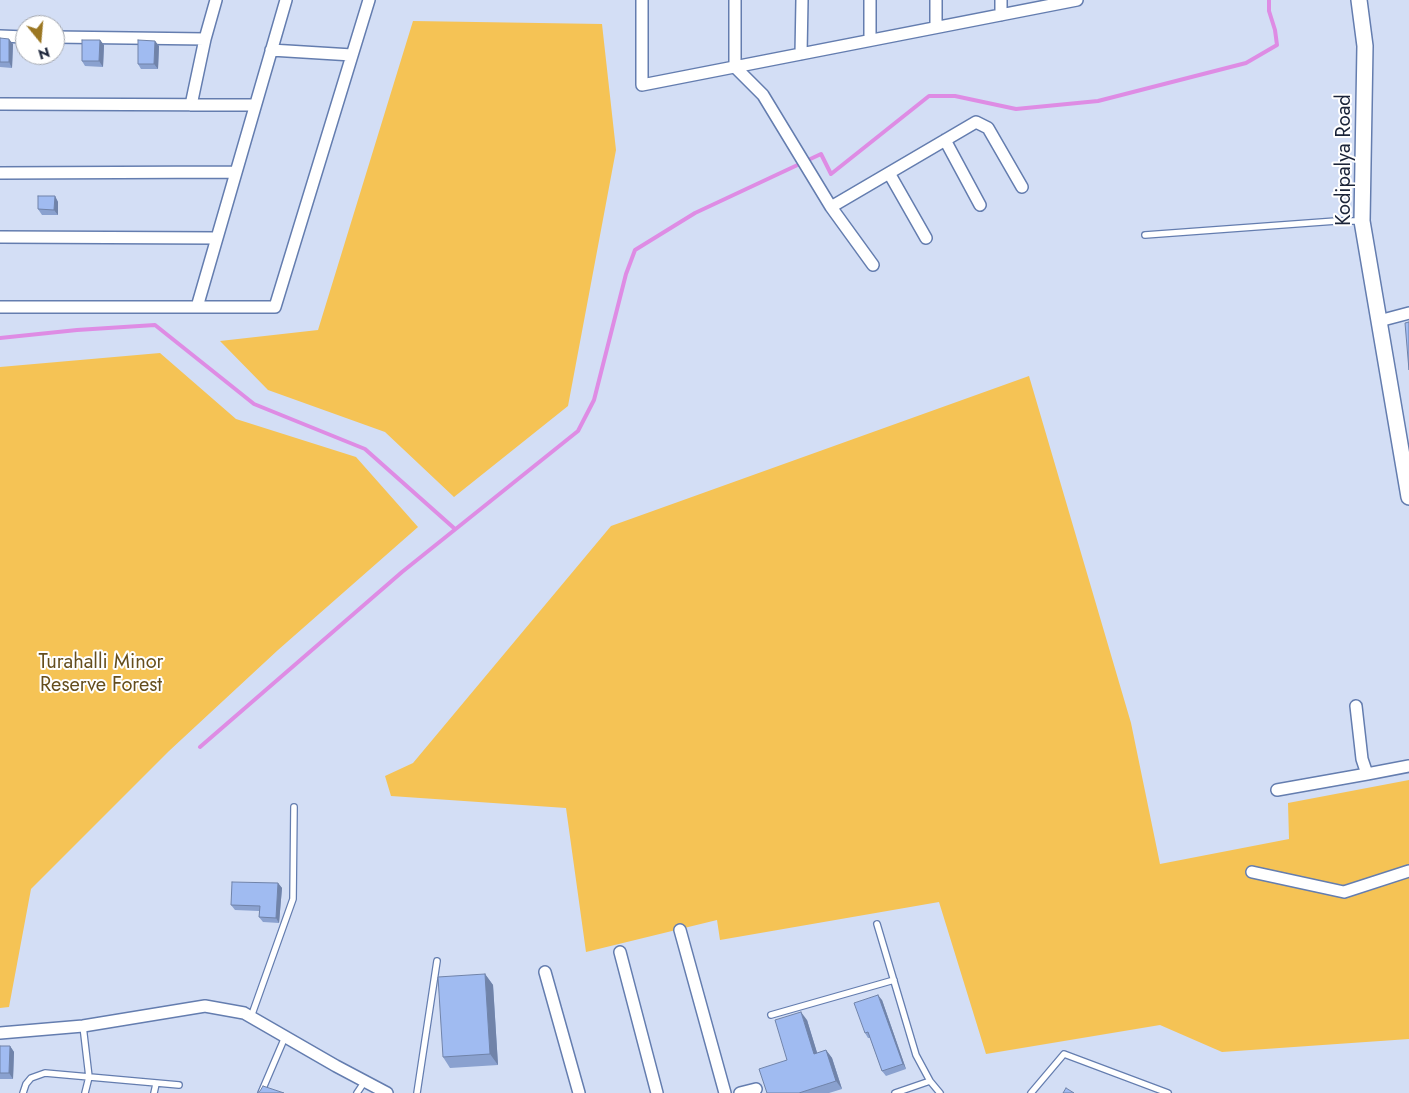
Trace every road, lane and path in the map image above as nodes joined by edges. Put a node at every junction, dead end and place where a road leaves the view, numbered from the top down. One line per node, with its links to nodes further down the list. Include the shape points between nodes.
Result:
1 (216, 0): 17 (street)
2 (286, 0): 19 (street)
3 (369, 0): 21 (street)
4 (642, 0): 22 (street, via 642,85)
5 (735, 0): 22 (street)
6 (802, 0): 20 (street)
7 (870, 0): 18 (street)
8 (936, 0): 13 (street)
9 (1001, 0): 12 (street)
10 (1074, 0): 12 (street)
11 (1359, 0): 33 (main road, Kodipalya Road, via 1365,46)
12 (1001, 15): 13 (street)
13 (936, 27): 18 (street)
14 (0, 36): 15 (street)
15 (15, 37)
16 (65, 37): 17 (street)
17 (205, 39): 24 (street)
18 (870, 40): 20 (street)
19 (271, 50): 21 (street); 25 (street)
20 (801, 54): 22 (street)
21 (352, 55): 39 (street, via 275,306)
22 (735, 67): 32 (street, via 763,94)
23 (0, 104): 24 (street)
24 (191, 105): 25 (street)
25 (255, 105): 27 (street)
26 (945, 140): 29 (street); 30 (street, via 976,122 988,128); 31 (street)
27 (236, 172): 28 (street); 36 (street)
28 (0, 173)
29 (889, 173): 32 (street); 37 (street)
30 (1022, 187)
31 (980, 205)
32 (831, 207): 38 (street)
33 (1362, 221): 34 (lane); 42 (main road, Kodipalya Road)
34 (1145, 236)
35 (0, 237): 36 (street)
36 (217, 238): 39 (street)
37 (926, 238)
38 (873, 265)
39 (197, 306): 40 (street)
40 (0, 307)
41 (1409, 313): 42 (street)
42 (1379, 321): 43 (main road, Kodipalya Road)
43 (1407, 466): 44 (main road, Kodipalya Road)
44 (1409, 493)
45 (1356, 706): 47 (street, via 1362,759)
46 (1409, 766): 47 (street)
47 (1368, 774): 48 (street)
48 (1278, 790)
49 (294, 807): 59 (lane, via 293,899)
50 (1409, 871): 51 (street, via 1344,892)
51 (1252, 872)
52 (877, 924): 57 (lane)
53 (680, 930): 78 (street)
54 (620, 952): 77 (street)
55 (437, 961): 75 (lane)
56 (546, 972): 76 (street)
57 (894, 980): 58 (lane); 65 (lane, via 916,1055)
58 (771, 1015)
59 (251, 1017): 60 (street, via 205,1006); 62 (street)
60 (83, 1026): 61 (street); 63 (lane)
61 (0, 1033)
62 (285, 1037): 64 (street); 72 (lane)
63 (89, 1078): 66 (lane); 69 (lane, via 37,1074 30,1078); 70 (lane)
64 (365, 1081): 73 (lane); 74 (street)
65 (930, 1081): 80 (lane); 81 (lane)
66 (156, 1084): 67 (lane); 71 (lane)
67 (179, 1085)
68 (756, 1089): 79 (street)
69 (23, 1093)
70 (85, 1093)
71 (154, 1093)
72 (261, 1093)
73 (357, 1093)
74 (387, 1093)
75 (417, 1093)
76 (579, 1093)
77 (657, 1093)
78 (725, 1093)
79 (740, 1093)
80 (895, 1093)
81 (940, 1093)
82 (1032, 1093): 83 (lane, via 1064,1054)
83 (1168, 1093)

